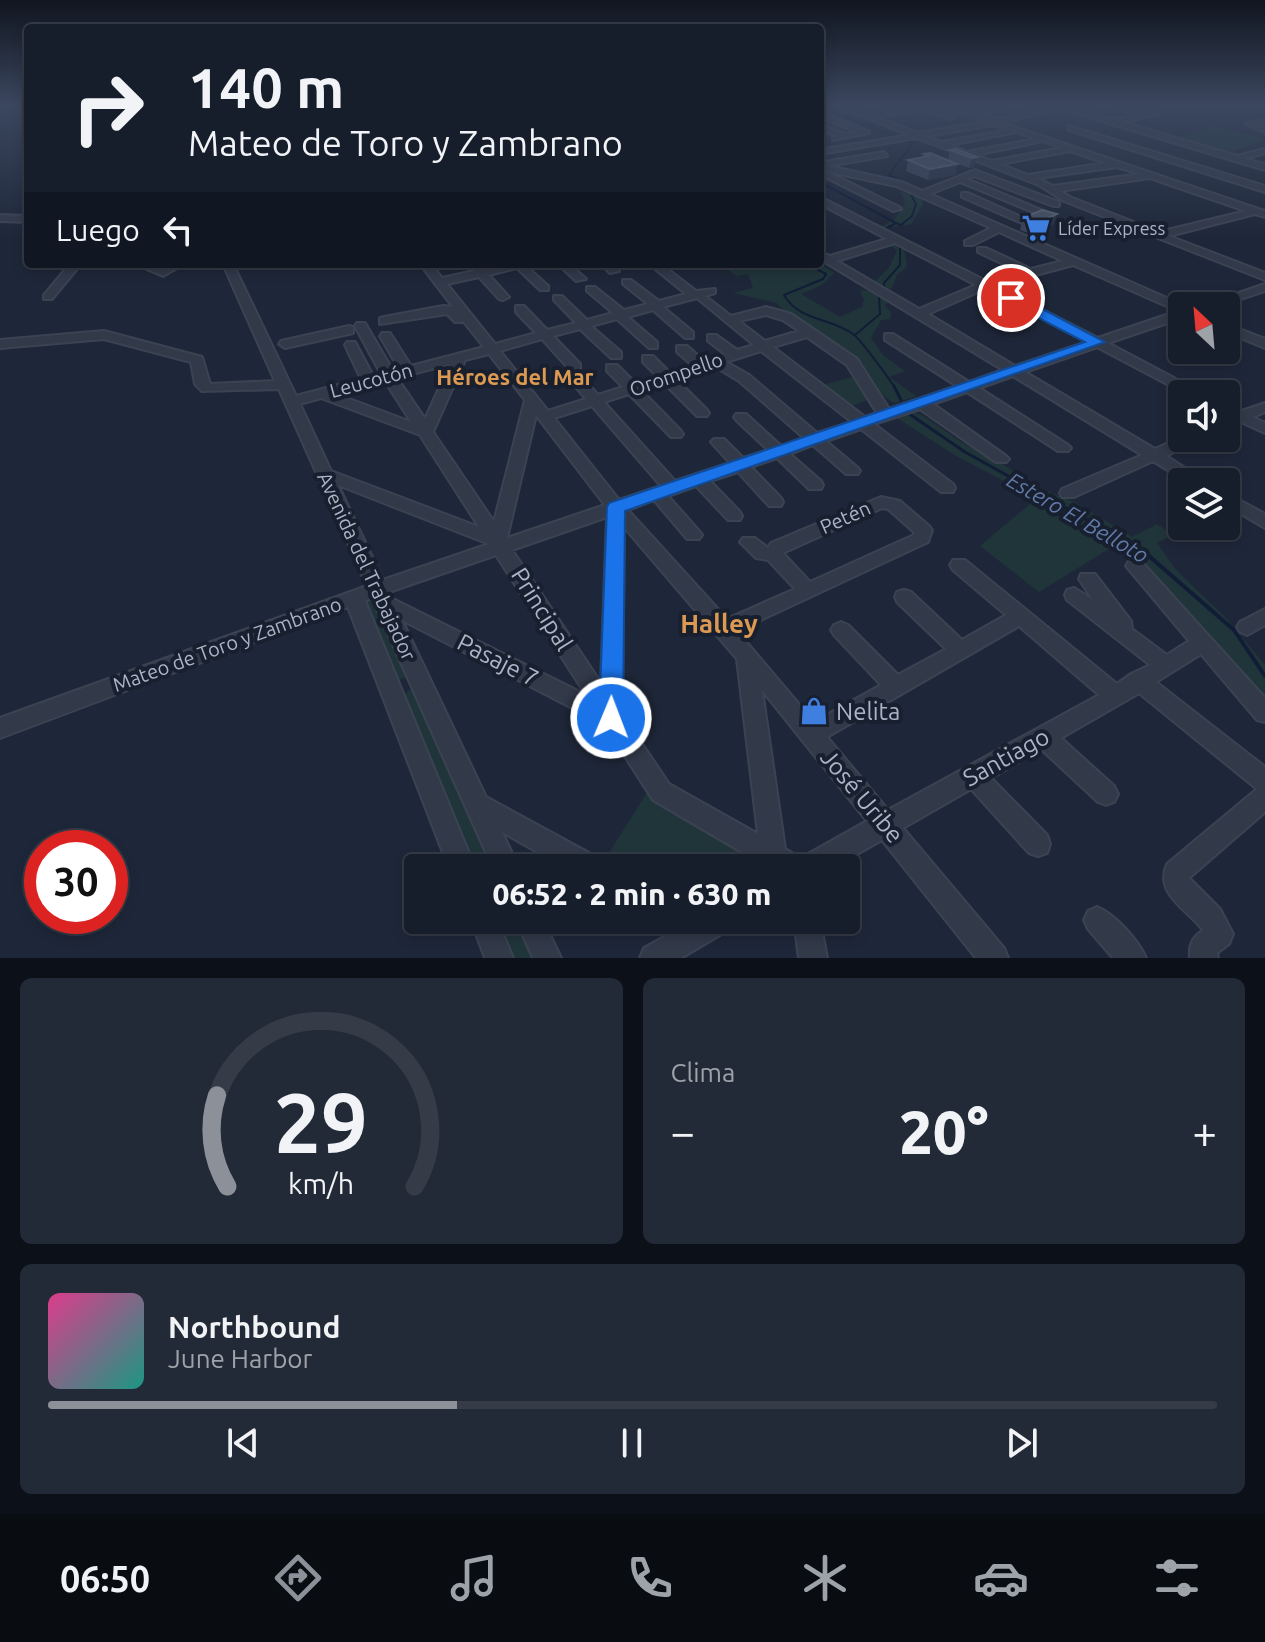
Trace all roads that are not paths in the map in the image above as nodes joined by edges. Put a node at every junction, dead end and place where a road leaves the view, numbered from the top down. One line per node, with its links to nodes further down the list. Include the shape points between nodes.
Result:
1 (885, 149): 10 (street)
2 (952, 149): 11 (street)
3 (996, 149): 11 (street)
4 (1070, 149): 9 (street)
5 (1076, 149): 14 (street)
6 (1137, 149): 28 (street)
7 (1202, 149): 13 (street)
8 (1265, 151): 13 (street)
9 (1049, 153): 12 (street); 15 (street)
10 (884, 154): 16 (street); 24 (street)
11 (967, 154): 15 (street)
12 (1064, 158): 15 (street); 19 (street)
13 (1237, 159): 17 (street)
14 (1121, 164): 19 (street); 23 (street)
15 (997, 165): 21 (street); 26 (street)
16 (824, 166)
17 (1264, 167)
18 (824, 168): 24 (street)
19 (1091, 168): 26 (street)
20 (824, 169): 29 (street)
21 (972, 174): 25 (street); 34 (street)
22 (942, 175): 25 (street)
23 (1152, 175): 27 (street); 36 (street)
24 (868, 177): 29 (street); 30 (street)
25 (958, 177): 30 (street); 37 (street)
26 (1028, 177): 27 (street)
27 (1053, 189): 32 (street)
28 (1265, 189)
29 (860, 191): 35 (street)
30 (923, 194): 41 (street)
31 (965, 195): 40 (street)
32 (1067, 199): 34 (street); 42 (street)
33 (824, 202): 43 (street)
34 (1056, 204): 37 (street)
35 (896, 209)
36 (1262, 211): 42 (street)
37 (1041, 212): 40 (street)
38 (0, 218): 39 (street)
39 (24, 219)
40 (1025, 221): 41 (street)
41 (1001, 229): 44 (street); 47 (street)
42 (1159, 235): 58 (street)
43 (893, 240): 46 (street); 62 (street)
44 (969, 243)
45 (982, 250): 57 (street)
46 (824, 258): 74 (street)
47 (1074, 261): 57 (street); 72 (street)
48 (73, 268): 68 (street)
49 (150, 268): 50 (street, via 163,273)
50 (172, 268)
51 (230, 268): 101 (street, Avenida del Trabajador)
52 (428, 268): 60 (street, José Uribe)
53 (477, 268): 60 (street); 69 (street)
54 (524, 268): 64 (street)
55 (568, 268): 59 (street)
56 (660, 268): 66 (street)
57 (1030, 273): 62 (street)
58 (1265, 277)
59 (580, 279)
60 (440, 282): 77 (street, José Uribe)
61 (627, 282): 71 (street)
62 (985, 285): 74 (street); 87 (street)
63 (1265, 287): 67 (street)
64 (544, 288)
65 (591, 289): 75 (street)
66 (702, 295): 71 (street, Leucotón); 78 (street)
67 (1240, 295)
68 (48, 297)
69 (503, 297)
70 (558, 298): 80 (street)
71 (655, 305): 75 (street, Leucotón); 84 (street)
72 (1168, 305)
73 (520, 309): 83 (street)
74 (919, 314): 97 (street)
75 (620, 315): 80 (street, Leucotón); 99 (street)
76 (1168, 316): 87 (street, Mateo de Toro y Zambrano)
77 (466, 317): 79 (street, via 443,310); 92 (street, José Uribe)
78 (729, 320): 81 (street, via 766,311); 91 (street)
79 (384, 321)
80 (583, 324): 83 (street, Leucotón); 103 (street)
81 (809, 332): 91 (street, Orompello); 111 (street, via 852,362)
82 (1241, 334): 90 (street)
83 (545, 335): 92 (street, Leucotón); 106 (street)
84 (689, 335)
85 (889, 337): 102 (street)
86 (712, 338): 94 (street)
87 (1097, 342): 97 (street, Mateo de Toro y Zambrano); 100 (street)
88 (0, 344): 101 (street, via 104,335 197,360 207,388)
89 (285, 344): 98 (street, Principal, via 360,335)
90 (1265, 344)
91 (762, 346): 94 (street, Orompello); 115 (street)
92 (491, 349): 95 (street, Leucotón); 105 (street, José Uribe)
93 (682, 349): 96 (street)
94 (733, 354): 96 (street, Orompello)
95 (460, 357): 98 (street, Leucotón); 117 (street)
96 (710, 364): 99 (street, Orompello); 119 (street, via 744,378)
97 (1013, 370): 102 (street, Mateo de Toro y Zambrano); 124 (street)
98 (388, 376): 104 (street, Leucotón); 117 (street, Principal)
99 (668, 379): 103 (street, Orompello); 110 (street)
100 (1170, 380)
101 (281, 385): 107 (street, Avenida del Trabajador)
102 (967, 386): 108 (street, Mateo de Toro y Zambrano); 121 (street)
103 (632, 389): 106 (street, Orompello); 118 (street)
104 (321, 393): 107 (street, Leucotón); 117 (street)
105 (532, 400): 112 (street, José Uribe); 142 (street)
106 (595, 401): 112 (street, Orompello); 133 (street)
107 (290, 402): 129 (street, Avenida del Trabajador)
108 (920, 402): 111 (street, Mateo de Toro y Zambrano); 125 (street)
109 (1265, 407): 114 (street)
110 (702, 413)
111 (885, 414): 115 (street, Mateo de Toro y Zambrano)
112 (544, 417): 136 (street, José Uribe)
113 (741, 417): 123 (street)
114 (1241, 417): 116 (street)
115 (860, 423): 119 (street, Mateo de Toro y Zambrano); 132 (street)
116 (1265, 429)
117 (426, 432): 142 (street, Principal)
118 (676, 434)
119 (816, 438): 123 (street, Mateo de Toro y Zambrano); 128 (street)
120 (719, 442): 126 (street)
121 (1063, 448)
122 (1168, 449): 124 (street)
123 (778, 451): 126 (street, Mateo de Toro y Zambrano); 131 (street)
124 (1154, 455): 127 (street); 134 (street)
125 (1001, 459)
126 (739, 465): 130 (street, Mateo de Toro y Zambrano); 135 (street)
127 (1176, 468)
128 (852, 471)
129 (325, 474): 142 (street); 148 (street, Avenida del Trabajador)
130 (698, 479): 133 (street, Mateo de Toro y Zambrano); 138 (street)
131 (815, 485)
132 (947, 488)
133 (664, 490): 136 (street, Mateo de Toro y Zambrano); 140 (street)
134 (1068, 493)
135 (775, 502)
136 (616, 507): 142 (street, Mateo de Toro y Zambrano); 154 (street, José Uribe); 166 (street)
137 (1240, 507): 139 (street)
138 (734, 516)
139 (1265, 522)
140 (693, 535)
141 (749, 542): 143 (street, via 762,554)
142 (500, 544): 148 (street, Mateo de Toro y Zambrano); 166 (street, Principal)
143 (773, 554): 146 (street); 146 (street, Petén, via 777,547 881,502 894,505 925,533)
144 (959, 565): 151 (street)
145 (1135, 566): 156 (street)
146 (807, 590): 154 (street, Petén)
147 (1085, 591): 159 (street)
148 (382, 596): 149 (street, Mateo de Toro y Zambrano); 161 (street, Avenida del Trabajador); 166 (street, Pasaje 7)
149 (354, 597): 163 (street, Avenida del Trabajador); 167 (street, Mateo de Toro y Zambrano)
150 (904, 597): 157 (street)
151 (1021, 616): 157 (street); 164 (street)
152 (1265, 616): 153 (street)
153 (1247, 627)
154 (724, 629): 158 (street, José Uribe)
155 (841, 630): 162 (street)
156 (1202, 643): 159 (street, Santiago); 165 (street)
157 (961, 651): 162 (street)
158 (747, 657): 168 (street, José Uribe); 180 (street)
159 (1164, 664): 160 (street, Santiago)
160 (1138, 680): 164 (street, Santiago); 171 (street)
161 (419, 681): 163 (street); 174 (street, Avenida del Trabajador)
162 (895, 686): 168 (street)
163 (390, 692): 177 (street, Avenida del Trabajador)
164 (1116, 696): 169 (street, Santiago)
165 (1265, 713)
166 (611, 718): 180 (street, Principal, via 661,792)
167 (0, 728)
168 (811, 735): 175 (street, José Uribe)
169 (1043, 736): 170 (street, Santiago); 172 (street)
170 (973, 775): 175 (street, Santiago); 176 (street)
171 (1265, 781)
172 (1106, 794)
173 (1265, 797): 193 (street, via 1176,873 1177,885 1219,934 1203,947)
174 (477, 805): 178 (street, Avenida del Trabajador); 179 (street)
175 (886, 823): 181 (street, Santiago); 191 (street, José Uribe)
176 (1038, 844)
177 (456, 854)
178 (500, 854)
179 (566, 854)
180 (773, 854)
181 (832, 854)
182 (1097, 920): 192 (street)
183 (490, 934): 188 (street)
184 (536, 934): 189 (street)
185 (688, 934): 187 (street)
186 (809, 934): 190 (street)
187 (658, 957)
188 (499, 958)
189 (547, 958)
190 (813, 958)
191 (994, 958)
192 (1132, 958)
193 (1204, 958)

